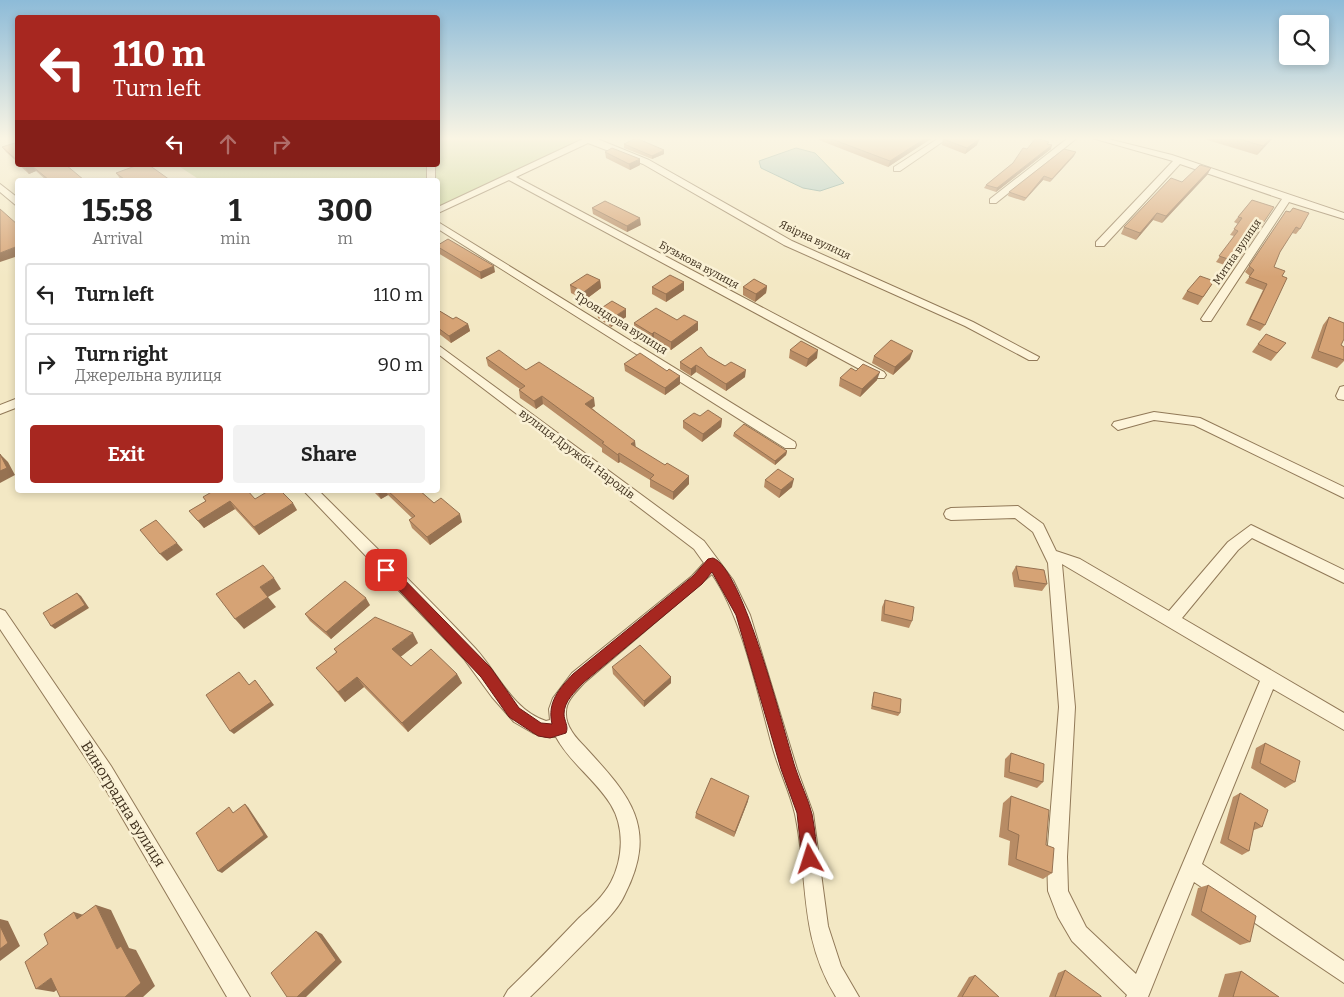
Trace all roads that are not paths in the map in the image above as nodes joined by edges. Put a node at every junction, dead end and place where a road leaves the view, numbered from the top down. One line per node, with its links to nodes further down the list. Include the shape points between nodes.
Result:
1 (490, 185): 11 (street)
2 (524, 185): 18 (street, Бузькова вулиця)
3 (685, 185): 17 (street, Явірна вулиця, via 788,243 969,324)
4 (1015, 185): 10 (street)
5 (1155, 185): 14 (street)
6 (1248, 185): 8 (street)
7 (0, 187): 9 (street)
8 (1287, 198): 12 (street); 15 (street, Митна вулиця)
9 (15, 201)
10 (994, 201)
11 (440, 209)
12 (1344, 216)
13 (440, 226): 22 (street, Трояндова вулиця)
14 (1100, 244)
15 (1207, 319)
16 (440, 351): 26 (street, вулиця Дружби Народів, via 699,545)
17 (1033, 357)
18 (880, 375)
19 (15, 403): 20 (street)
20 (0, 410)
21 (1118, 425): 24 (street, via 1154,416 1196,421)
22 (790, 445)
23 (313, 493): 33 (street, via 470,654 514,712 538,729 550,731)
24 (1344, 494)
25 (951, 514): 27 (street, via 1018,512 1038,528)
26 (713, 563): 33 (street, via 697,580 578,678 562,696 557,713); 39 (street, вулиця Дружби Народів, via 728,585 754,649 804,813 818,926 832,971)
27 (1055, 563): 30 (street, via 1059,556 1066,558); 36 (street, via 1067,707 1058,891 1064,910 1079,934)
28 (1344, 577): 30 (street, via 1251,531 1233,546)
29 (0, 616): 37 (street, Виноградна вулиця, via 105,772)
30 (1171, 620): 31 (street)
31 (1269, 678): 32 (street); 34 (street)
32 (1344, 722)
33 (561, 728): 38 (street, via 569,743 617,798 628,818 632,842 621,883 606,905)
34 (1191, 868): 35 (street); 36 (street)
35 (1344, 973)
36 (1138, 994)
37 (239, 997)
38 (516, 997)
39 (848, 997)

